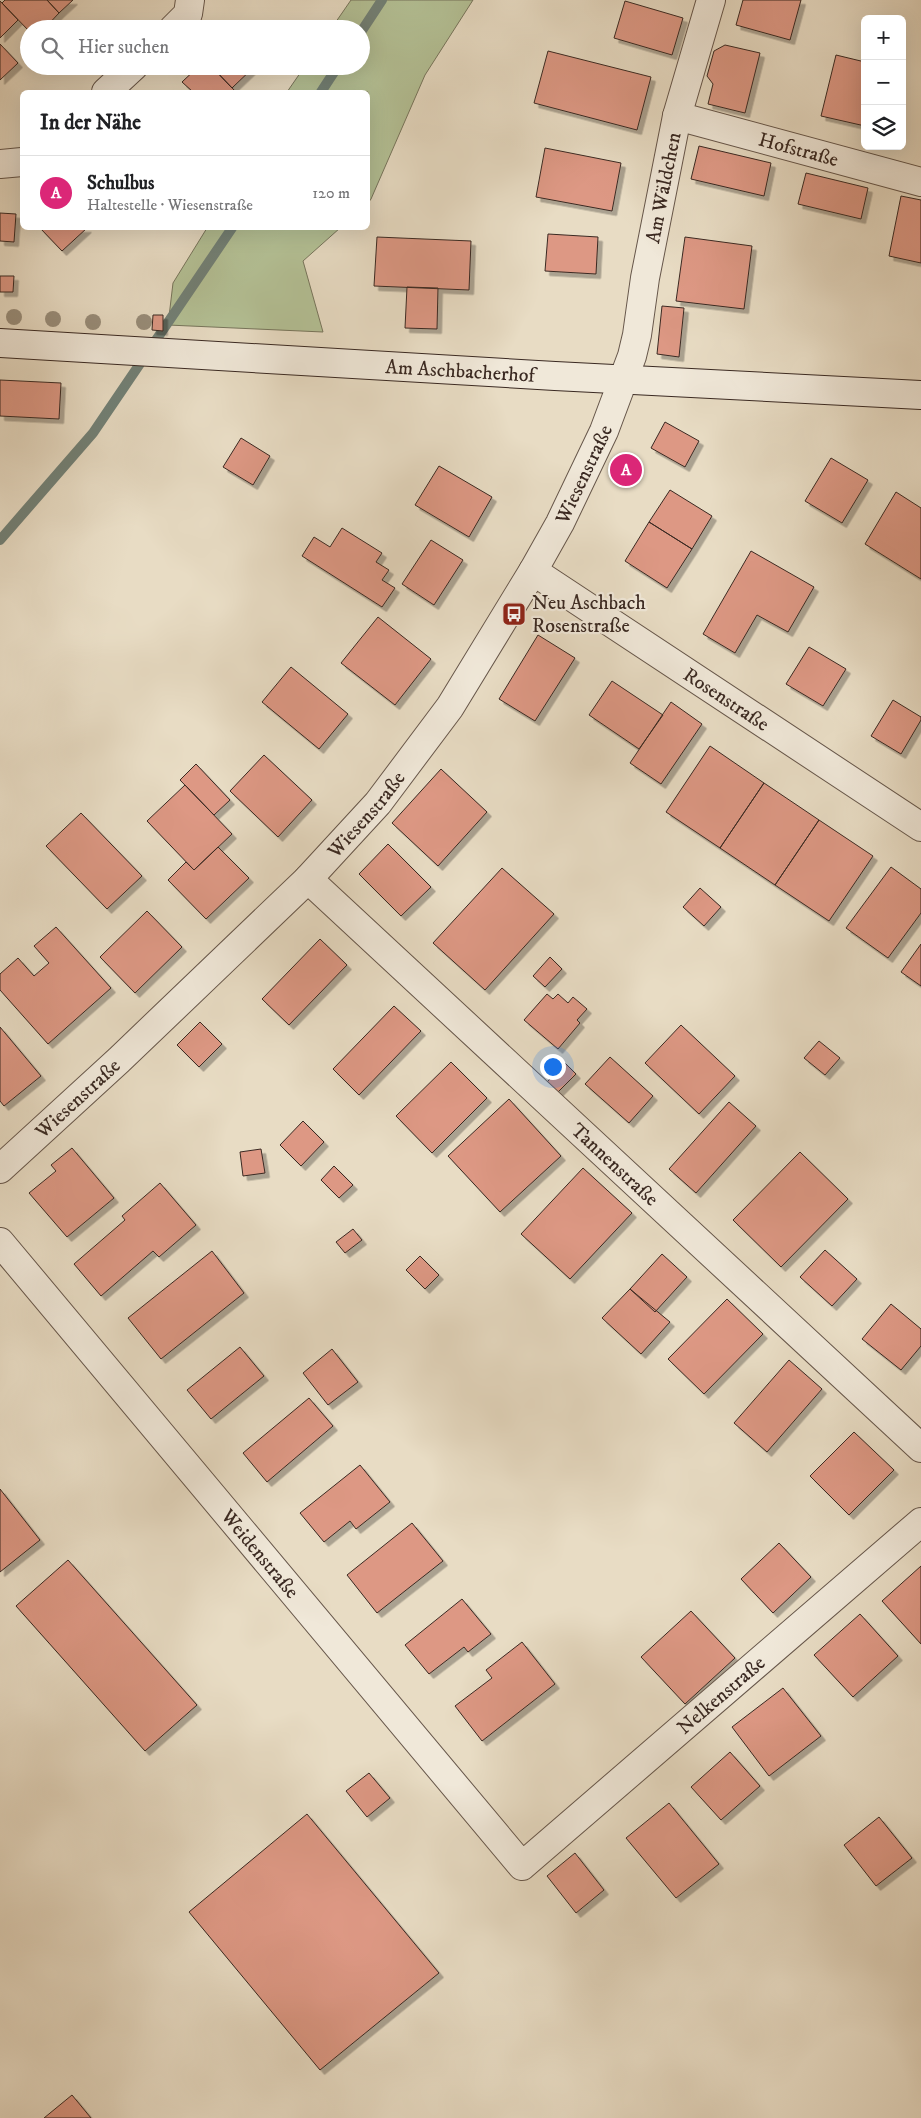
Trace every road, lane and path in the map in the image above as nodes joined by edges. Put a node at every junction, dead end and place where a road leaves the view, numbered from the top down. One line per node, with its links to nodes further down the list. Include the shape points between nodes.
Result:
1 (190, 0): 3 (street, via 188,14)
2 (711, 0): 6 (street, Am Wäldchen)
3 (182, 20)
4 (124, 75): 5 (street)
5 (108, 90)
6 (677, 116): 9 (street, Hofstraße); 11 (street, Am Wäldchen, via 637,335)
7 (20, 162): 8 (street)
8 (0, 164)
9 (921, 182)
10 (0, 343): 11 (street, Am Aschbacherhof)
11 (625, 379): 12 (street, Am Aschbacherhof); 13 (street, Wiesenstraße, via 560,523)
12 (921, 395)
13 (533, 571): 14 (street, Rosenstraße); 15 (street, Wiesenstraße, via 450,707 378,803)
14 (921, 827)
15 (308, 879): 16 (street, Wiesenstraße); 18 (street, Tannenstraße)
16 (0, 1169)
17 (0, 1242): 20 (street, Weidenstraße)
18 (921, 1448)
19 (921, 1522): 20 (street, Nelkenstraße)
20 (522, 1866)

